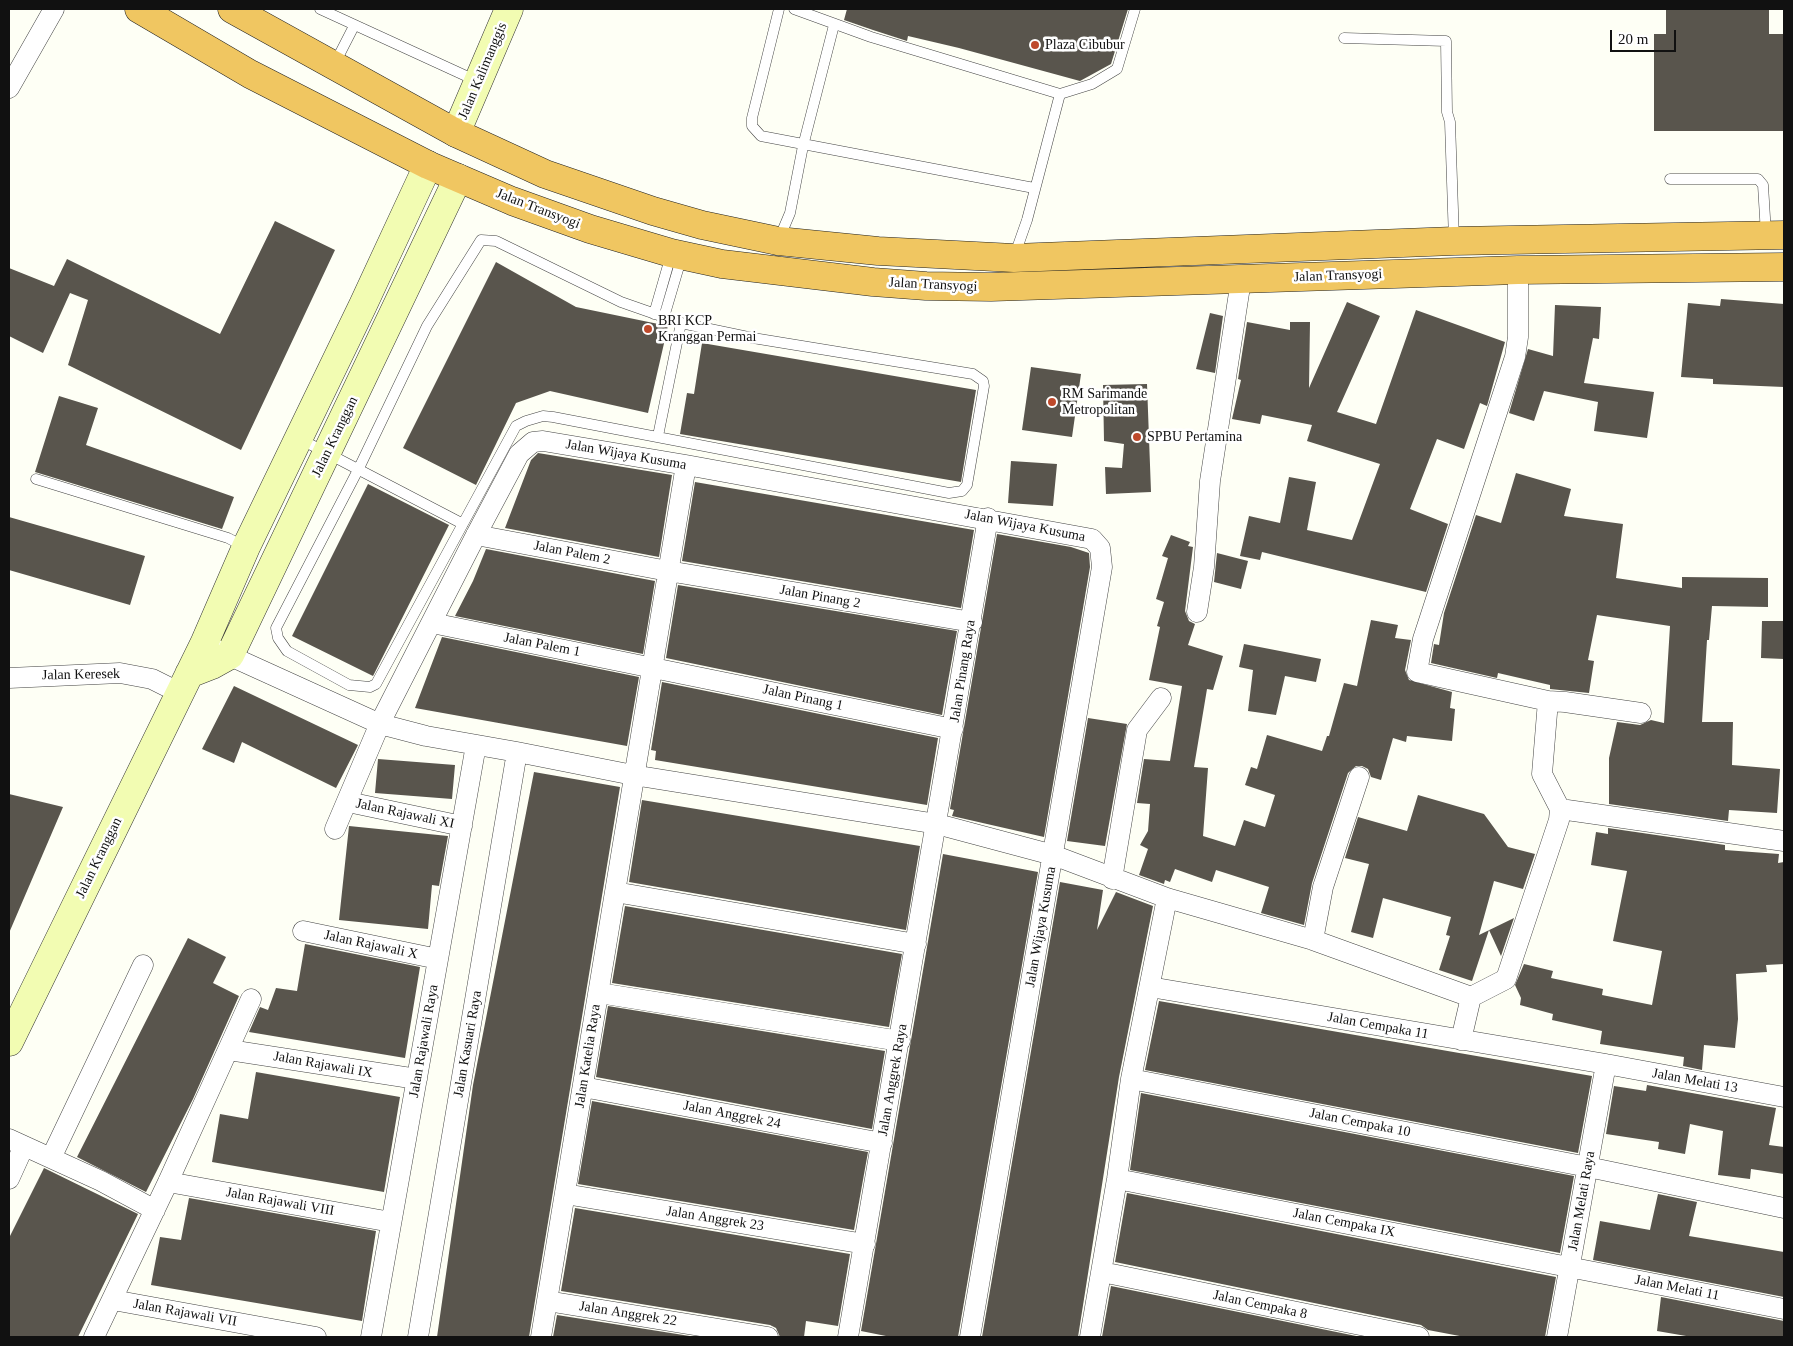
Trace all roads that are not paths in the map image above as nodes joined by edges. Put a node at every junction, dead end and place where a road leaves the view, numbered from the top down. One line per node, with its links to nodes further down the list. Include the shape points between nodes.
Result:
1 (54, 9): 14 (street)
2 (140, 9): 18 (highway, Jalan Transyogi, via 250,74)
3 (232, 9): 12 (highway)
4 (320, 9): 10 (lane)
5 (510, 9): 13 (main road, Jalan Kalimanggis)
6 (779, 9): 17 (lane, via 752,126 761,136)
7 (794, 9): 9 (lane)
8 (1135, 9): 15 (lane, via 1117,69 1092,84)
9 (834, 25): 15 (lane); 17 (lane)
10 (354, 26): 12 (lane); 13 (lane)
11 (1344, 38): 26 (lane, via 1446,41 1446,112 1450,122)
12 (334, 66): 16 (highway)
13 (476, 82): 16 (main road, Jalan Kalimanggis)
14 (9, 88)
15 (1060, 94): 21 (lane)
16 (456, 133): 25 (highway, via 546,174 653,212)
17 (803, 146): 21 (lane); 25 (lane, via 790,213)
18 (428, 165): 19 (highway, Jalan Transyogi); 22 (main road, Jalan Kranggan)
19 (458, 178): 23 (main road, Jalan Kranggan); 27 (highway, Jalan Transyogi, via 581,226)
20 (1670, 179): 24 (lane, via 1758,179 1763,185)
21 (1034, 188): 28 (lane)
22 (409, 208): 23 (main road, via 415,202 431,202 437,207); 35 (main road, Jalan Kranggan)
23 (439, 223): 36 (main road, Jalan Kranggan)
24 (1775, 235): 26 (highway)
25 (778, 241): 28 (highway, via 878,251)
26 (1454, 241): 28 (highway)
27 (676, 254): 31 (highway, Jalan Transyogi, via 731,265 926,286); 32 (lane)
28 (1014, 258)
29 (1784, 266): 30 (highway, Jalan Transyogi)
30 (1518, 270): 31 (highway, Jalan Transyogi); 53 (street, via 1515,357 1423,639 1417,672)
31 (1241, 280): 44 (street, via 1210,481 1204,567)
32 (659, 316): 33 (lane); 38 (lane, via 621,302 496,241 481,240 427,326)
33 (681, 323): 34 (lane); 34 (lane, via 973,374 984,386 968,485 962,492 949,493)
34 (658, 436): 41 (lane, via 553,417 526,421 516,426)
35 (299, 438): 36 (lane); 42 (main road, Jalan Kranggan)
36 (328, 452): 38 (lane); 48 (main road, Jalan Kranggan)
37 (686, 465): 40 (street, Jalan Wijaya Kusuma); 41 (street, Jalan Wijaya Kusuma, via 537,441 519,454); 43 (street, Jalan Katelia Raya)
38 (359, 468): 41 (lane); 41 (lane, via 276,628 278,638 288,651 349,685 370,687 376,684)
39 (36, 479): 42 (lane, via 228,538)
40 (988, 518): 45 (street, Jalan Pinang Raya); 67 (street, Jalan Wijaya Kusuma, via 1086,537 1095,542 1103,556)
41 (470, 529): 43 (street, Jalan Palem 2); 46 (street, Jalan Wijaya Kusuma)
42 (246, 547): 47 (main road, Jalan Kranggan)
43 (668, 571): 45 (street, Jalan Pinang 2); 49 (street, Jalan Katelia Raya)
44 (1197, 612)
45 (972, 622): 56 (street, Jalan Pinang Raya)
46 (432, 623): 49 (street, Jalan Palem 1); 55 (street, Jalan Wijaya Kusuma)
47 (204, 644): 48 (street); 51 (main road, Jalan Kranggan)
48 (230, 655): 51 (main road); 55 (street)
49 (652, 666): 56 (street, Jalan Pinang 1); 59 (street, Jalan Katelia Raya)
50 (9, 678): 51 (street, Jalan Keresek, via 120,673)
51 (184, 684): 82 (main road, Jalan Kranggan)
52 (1161, 698): 68 (street, via 1137,730)
53 (1548, 702): 54 (street); 62 (street, via 1542,774)
54 (1641, 713)
55 (380, 724): 57 (street); 61 (street, Jalan Wijaya Kusuma)
56 (954, 729): 63 (street, Jalan Pinang Raya)
57 (476, 745): 58 (street); 64 (street, Jalan Rajawali Raya)
58 (517, 752): 59 (street); 109 (street, Jalan Kasuari Raya)
59 (633, 775): 63 (street); 69 (street, Jalan Katelia Raya)
60 (1359, 777): 72 (street, via 1323,888)
61 (348, 802): 64 (street, Jalan Rajawali XI); 65 (street, Jalan Wijaya Kusuma)
62 (1560, 809): 66 (street); 78 (street, via 1506,979)
63 (937, 824): 67 (street); 73 (street, Jalan Anggrek Raya)
64 (462, 826): 74 (street, Jalan Rajawali Raya)
65 (335, 829)
66 (1784, 841)
67 (1053, 855): 68 (street); 113 (street, Jalan Wijaya Kusuma)
68 (1112, 879): 70 (street)
69 (616, 892): 73 (street); 77 (street, Jalan Katelia Raya)
70 (1167, 898): 72 (street); 76 (street)
71 (303, 931): 74 (street, Jalan Rajawali X)
72 (1313, 940): 78 (street)
73 (916, 944): 81 (street, Jalan Anggrek Raya)
74 (438, 959): 85 (street, Jalan Rajawali Raya)
75 (143, 965): 91 (street)
76 (1150, 987): 80 (street, Jalan Cempaka 11); 86 (street)
77 (598, 993): 81 (street); 87 (street, Jalan Katelia Raya)
78 (1471, 997): 80 (street)
79 (251, 999): 83 (street)
80 (1461, 1040): 84 (street, Jalan Cempaka 11)
81 (900, 1041): 90 (street, Jalan Anggrek Raya)
82 (9, 1042)
83 (229, 1050): 85 (street, Jalan Rajawali IX); 95 (street)
84 (1606, 1064): 88 (street, Jalan Melati 13); 92 (street, Jalan Melati Raya)
85 (417, 1079): 99 (street, Jalan Rajawali Raya)
86 (1132, 1079): 92 (street, Jalan Cempaka 10); 94 (street)
87 (583, 1087): 90 (street, Jalan Anggrek 24); 96 (street, Jalan Katelia Raya)
88 (1784, 1097)
89 (17, 1142): 91 (street); 93 (street)
90 (882, 1143): 100 (street, Jalan Anggrek Raya)
91 (51, 1158): 98 (street)
92 (1588, 1167): 97 (street, Jalan Cempaka 10); 101 (street, Jalan Melati Raya)
93 (9, 1179)
94 (1118, 1179): 101 (street, Jalan Cempaka IX); 102 (street)
95 (168, 1182): 98 (street); 99 (street, Jalan Rajawali VIII)
96 (565, 1194): 100 (street, Jalan Anggrek 23); 104 (street, Jalan Katelia Raya)
97 (1784, 1208)
98 (155, 1210): 103 (street)
99 (391, 1222): 108 (street, Jalan Rajawali Raya)
100 (865, 1244): 112 (street, Jalan Anggrek Raya)
101 (1570, 1267): 105 (street, Jalan Melati 11); 116 (street, Jalan Melati Raya)
102 (1102, 1272): 114 (street); 115 (street, Jalan Cempaka 8)
103 (113, 1300): 106 (street); 107 (street, Jalan Rajawali VII)
104 (547, 1301): 110 (street, Jalan Katelia Raya); 111 (street, Jalan Anggrek 22)
105 (1784, 1309)
106 (94, 1337)
107 (316, 1337)
108 (371, 1337)
109 (418, 1337)
110 (541, 1337)
111 (768, 1337)
112 (848, 1337)
113 (970, 1337)
114 (1090, 1337)
115 (1419, 1337)
116 (1557, 1337)

